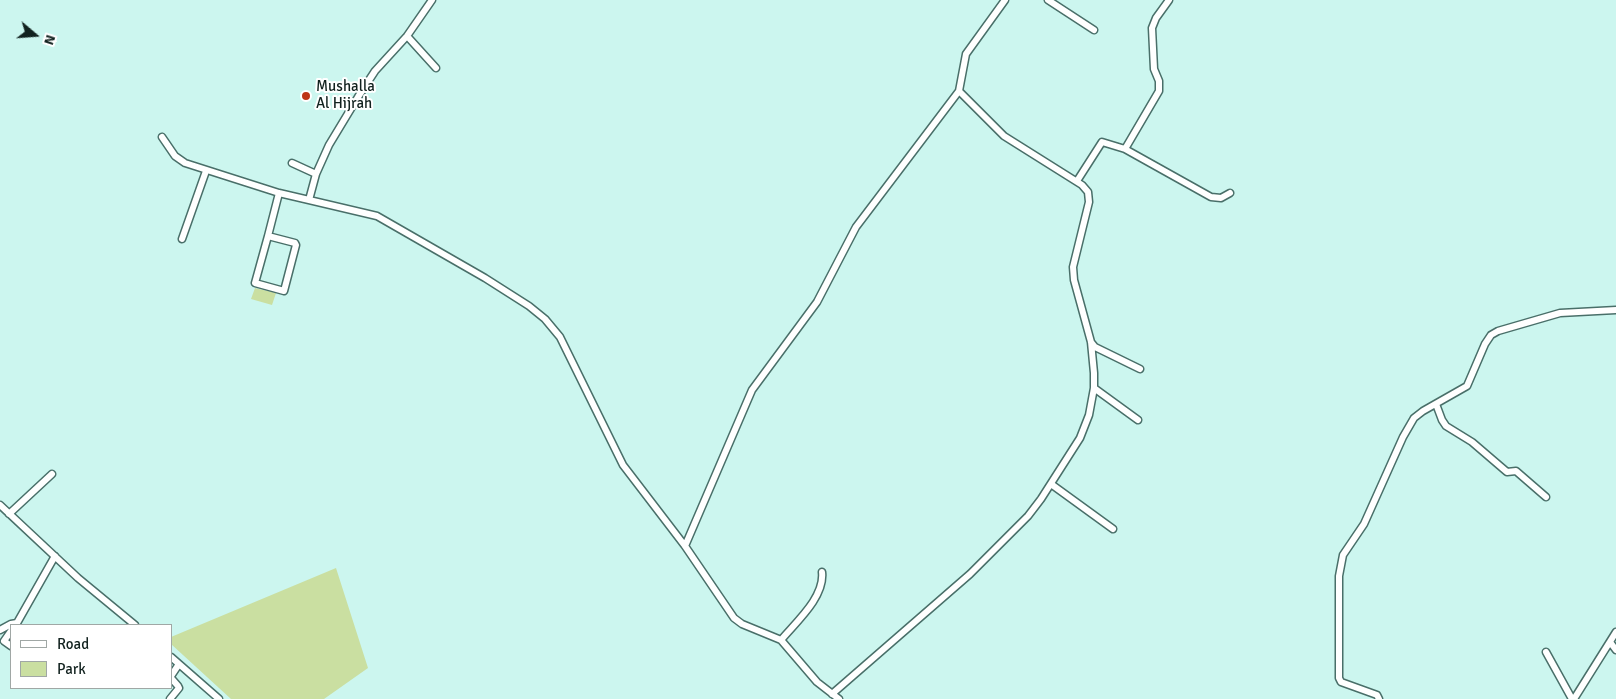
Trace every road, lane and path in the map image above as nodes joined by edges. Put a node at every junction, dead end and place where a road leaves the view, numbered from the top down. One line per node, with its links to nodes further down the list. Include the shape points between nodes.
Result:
1 (432, 0): 6 (street)
2 (1005, 0): 8 (street, via 966,54)
3 (1048, 0): 5 (street)
4 (1169, 0): 10 (street, via 1152,28 1154,69 1159,91)
5 (1094, 30)
6 (407, 36): 7 (street); 13 (street, via 375,71 336,134)
7 (436, 68)
8 (959, 91): 14 (street, via 1004,136); 32 (street, via 856,227 817,302 752,390)
9 (162, 137): 12 (street, via 179,159)
10 (1126, 149): 14 (street, via 1102,142); 16 (street, via 1211,197 1221,198)
11 (292, 163): 13 (street)
12 (206, 171): 15 (street); 19 (street)
13 (316, 174): 17 (street)
14 (1077, 181): 21 (street, via 1088,192 1089,202 1073,275)
15 (279, 193): 17 (street); 18 (street)
16 (1230, 193)
17 (309, 200): 32 (street, via 377,216 485,278 545,319 560,337 623,465)
18 (268, 236): 18 (street, via 296,245 284,291 255,282)
19 (182, 239)
20 (1616, 310): 24 (street, via 1560,313 1498,331 1485,344 1469,384)
21 (1091, 342): 22 (street, via 1095,347); 23 (street)
22 (1140, 368)
23 (1094, 388): 25 (street); 27 (street, via 1085,427)
24 (1436, 404): 28 (street, via 1446,426 1472,442 1507,472 1516,471); 51 (street, via 1414,418 1364,524 1341,559 1339,678 1341,682 1377,695)
25 (1138, 420)
26 (52, 474): 30 (street)
27 (1051, 484): 31 (street); 48 (street, via 1028,516 986,560)
28 (1546, 497)
29 (0, 505): 30 (street)
30 (9, 514): 33 (street)
31 (1113, 529)
32 (686, 546): 39 (street, via 737,621)
33 (54, 556): 35 (street); 36 (street)
34 (822, 572): 39 (street, via 817,596)
35 (16, 624)
36 (134, 624)
37 (1616, 632): 40 (street)
38 (10, 633): 41 (street, via 4,642)
39 (781, 640): 48 (street, via 812,676)
40 (1610, 642): 42 (street); 52 (street)
41 (10, 645)
42 (1616, 650)
43 (1546, 652): 52 (street)
44 (172, 658): 45 (street)
45 (179, 664): 46 (street); 50 (street)
46 (172, 675)
47 (172, 678): 49 (street, via 179,687)
48 (836, 697)
49 (170, 699)
50 (219, 699)
51 (1379, 699)
52 (1573, 699)

